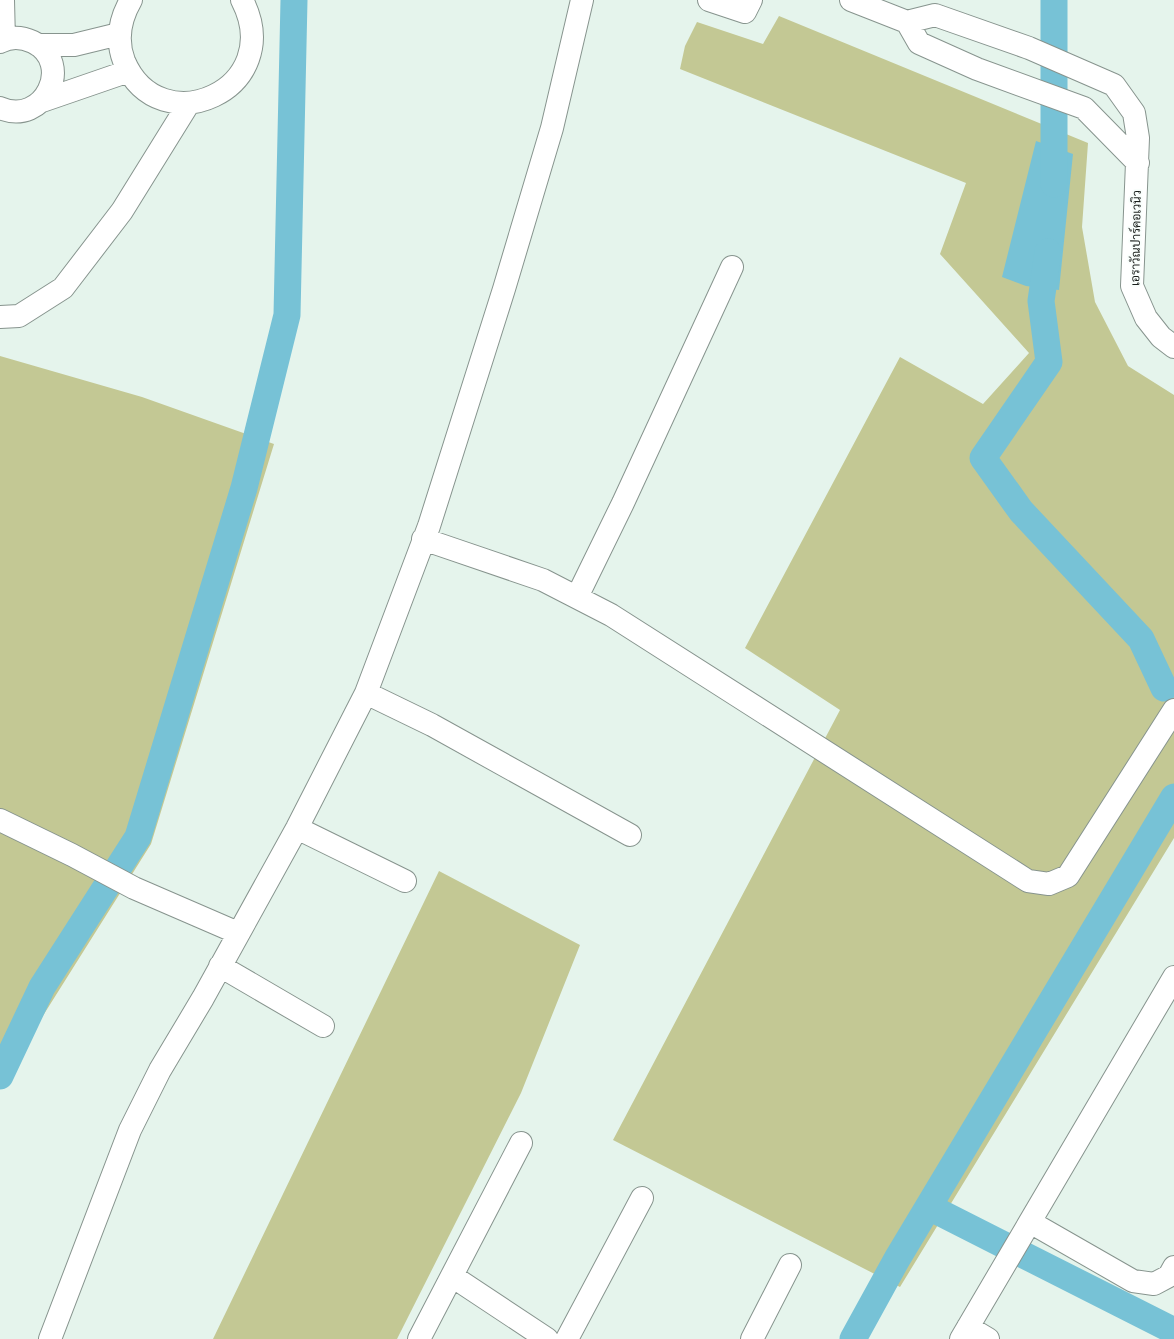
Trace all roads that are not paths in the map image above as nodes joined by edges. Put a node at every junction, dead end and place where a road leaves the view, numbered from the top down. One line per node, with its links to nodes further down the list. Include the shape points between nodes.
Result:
1 (3, 0): 10 (street)
2 (131, 0): 9 (street, via 124,12)
3 (582, 0): 20 (street, via 550,135)
4 (710, 0): 5 (street, via 745,12)
5 (751, 0)
6 (851, 0): 8 (street)
7 (243, 1): 14 (street, via 253,34 250,54 241,74 227,88 209,99)
8 (907, 22): 16 (street, via 919,43 977,69 1084,108); 16 (street, เอราวัณปาร์คอเวนิว, via 935,15 946,18 1029,48 1114,86 1134,113)
9 (119, 34): 11 (street, via 74,45); 12 (street, via 121,53)
10 (2, 41): 11 (street, via 16,37)
11 (38, 45): 13 (street, via 47,54 52,72 50,90)
12 (129, 71): 13 (street); 14 (street, via 140,85 154,95 171,102)
13 (42, 101): 15 (street, via 32,108 20,111)
14 (189, 103): 18 (street, via 122,211 63,288 19,316)
15 (0, 108)
16 (1138, 163): 19 (street, เอราวัณปาร์คอเวนิว, via 1132,286 1146,318 1161,337)
17 (732, 267): 21 (street, via 623,503)
18 (0, 317)
19 (1174, 347)
20 (424, 539): 21 (street, via 543,580); 22 (street)
21 (576, 597): 23 (street, via 617,619 1028,881 1049,884 1068,876)
22 (366, 693): 25 (street); 26 (street, via 432,725)
23 (1174, 710)
24 (0, 820): 28 (street, via 134,888)
25 (297, 828): 27 (street); 28 (street)
26 (630, 835)
27 (405, 881)
28 (238, 933): 29 (street)
29 (220, 966): 31 (street); 39 (street, via 160,1070 130,1130)
30 (1174, 978): 34 (street)
31 (323, 1026)
32 (521, 1144): 37 (street)
33 (642, 1198): 42 (street)
34 (1030, 1222): 36 (street, via 1133,1281 1154,1284 1169,1276); 38 (street)
35 (790, 1265): 43 (street)
36 (1174, 1267)
37 (452, 1276): 40 (street); 41 (street)
38 (964, 1333): 44 (street)
39 (50, 1339)
40 (419, 1339)
41 (547, 1339)
42 (567, 1339)
43 (752, 1339)
44 (988, 1339)

